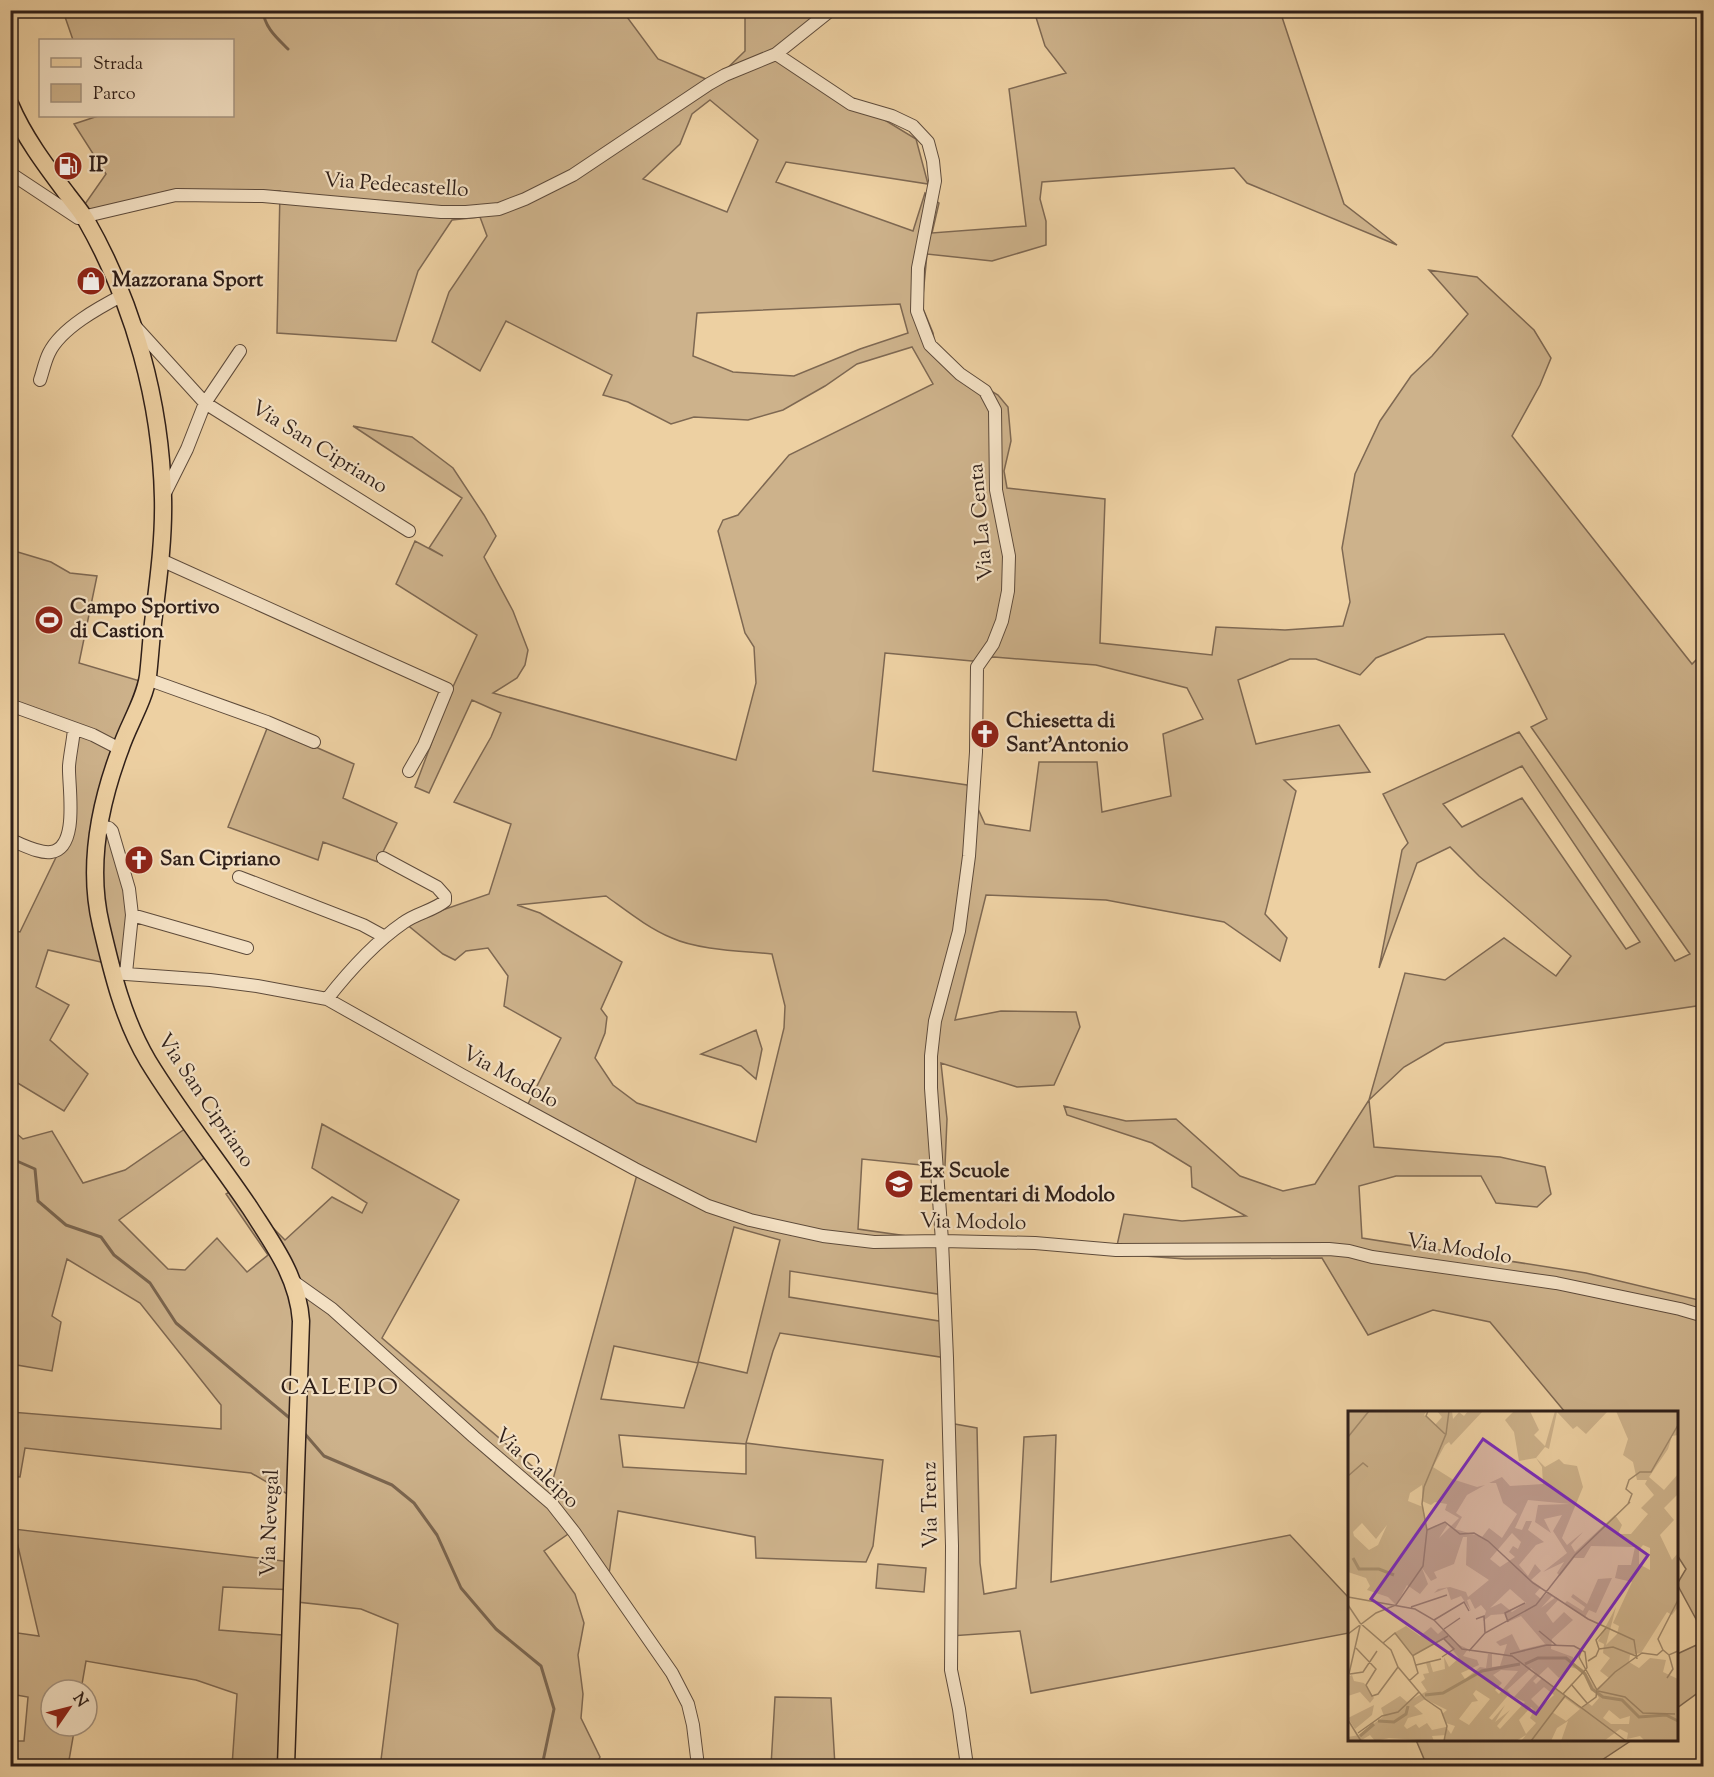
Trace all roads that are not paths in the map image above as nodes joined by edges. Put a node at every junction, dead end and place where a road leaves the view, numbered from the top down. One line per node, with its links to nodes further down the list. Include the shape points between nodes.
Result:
1 (831, 10): 2 (street, Via Pedecastello)
2 (776, 54): 5 (street, Via Pedecastello, via 719,78 589,166 525,200 499,209 441,212 263,196 176,195); 29 (street, Via La Centa, via 851,104 913,126 928,142 935,182 918,267 917,311 930,345 985,391 995,410 996,490 1009,556 1008,591 993,644 977,667 969,856 959,930 935,1021 931,1056)
3 (10, 104): 5 (main road, Via San Cipriano, via 34,147)
4 (10, 173): 5 (street, via 78,218)
5 (84, 217): 6 (main road, Via San Cipriano)
6 (123, 295): 7 (main road, Via San Cipriano); 9 (street, via 63,334 49,352)
7 (132, 322): 10 (street, Via San Cipriano); 11 (main road, Via San Cipriano, via 153,409)
8 (240, 351): 10 (street, Via San Cipriano)
9 (40, 380)
10 (205, 403): 11 (street, Via San Cipriano); 12 (street, Via San Cipriano)
11 (163, 496): 13 (main road, Via San Cipriano)
12 (409, 531)
13 (161, 560): 14 (main road, Via San Cipriano); 19 (street, via 447,689)
14 (147, 679): 17 (street); 18 (main road, Via San Cipriano)
15 (10, 705): 16 (street)
16 (75, 729): 18 (street); 21 (street, via 69,766 72,805 63,843 57,850 44,852)
17 (314, 742)
18 (120, 749): 20 (main road, Via San Cipriano)
19 (409, 771)
20 (99, 826): 24 (street, Via San Cipriano, via 112,831 129,889); 27 (main road, Via San Cipriano, via 95,890)
21 (10, 840)
22 (383, 858): 25 (street, via 437,887 446,899 409,918)
23 (239, 877): 25 (street)
24 (132, 915): 26 (street); 27 (street, Via San Cipriano)
25 (385, 937): 28 (street)
26 (247, 948)
27 (119, 973): 28 (street, Via Modolo, via 258,986); 30 (main road, Via San Cipriano, via 123,1009 146,1057 261,1226)
28 (327, 999): 29 (street, Via Modolo, via 708,1206 823,1236 874,1242)
29 (942, 1241): 31 (street, Via Modolo, via 1116,1250 1329,1249 1556,1282); 34 (street, Via Trenz, via 952,1546 951,1670)
30 (294, 1282): 32 (main road, Via Nevegal, via 301,1321); 33 (street, Via Caleipo, via 332,1309 552,1504 672,1673 688,1704)
31 (1704, 1316)
32 (286, 1767)
33 (698, 1767)
34 (967, 1767)

